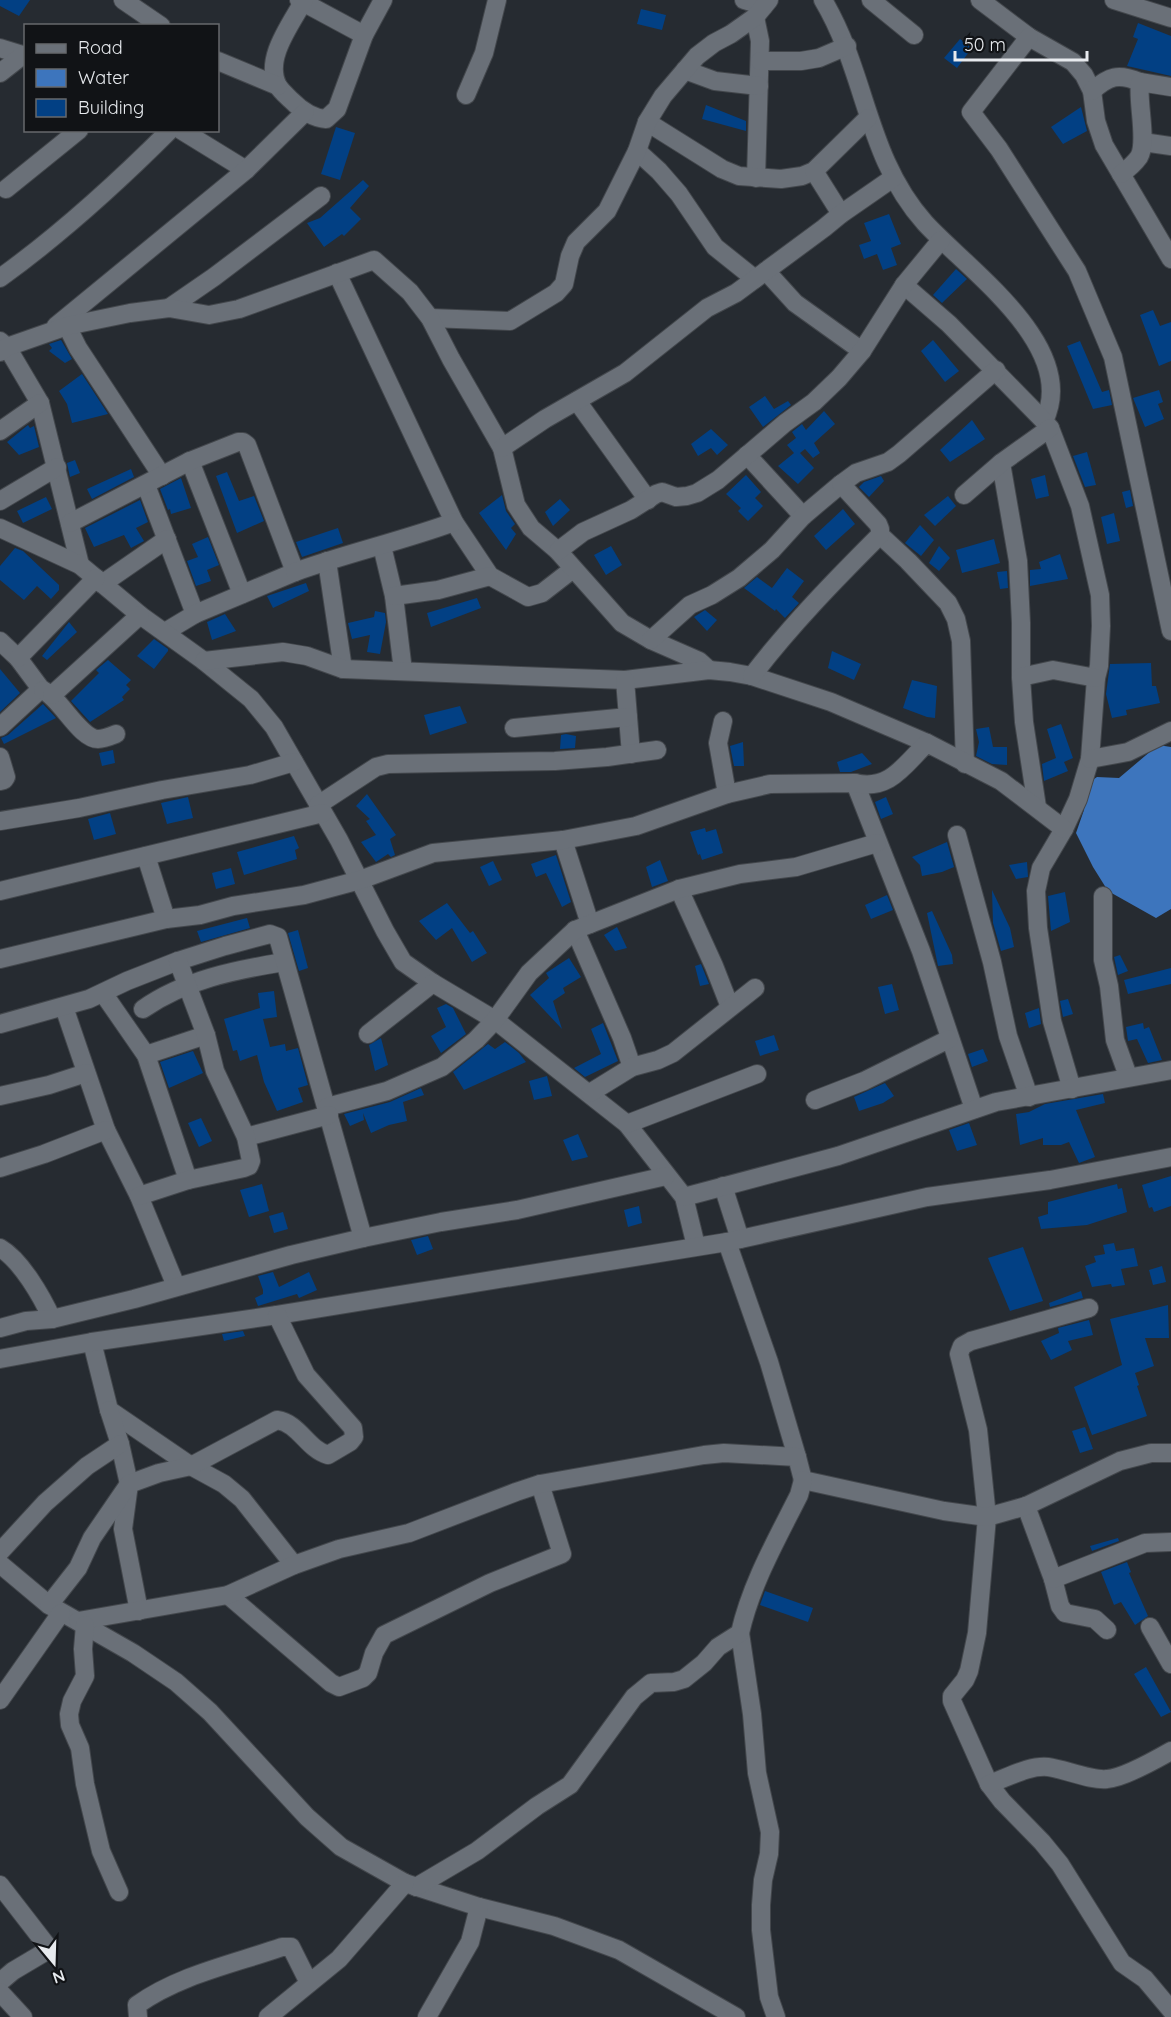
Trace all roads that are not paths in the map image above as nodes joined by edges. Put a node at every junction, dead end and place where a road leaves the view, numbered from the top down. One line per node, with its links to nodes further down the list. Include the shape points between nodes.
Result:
1 (123, 0): 13 (street)
2 (155, 0): 14 (street, via 152,12)
3 (383, 0): 15 (street)
4 (497, 0): 30 (street, via 484,53)
5 (744, 0): 11 (street)
6 (823, 0): 18 (street)
7 (871, 0): 16 (street)
8 (980, 0): 17 (street)
9 (1114, 0): 12 (street)
10 (302, 1): 15 (street); 26 (street, via 275,55)
11 (763, 8): 22 (street); 23 (street, via 697,56)
12 (1171, 18)
13 (157, 24)
14 (158, 24)
15 (364, 35): 31 (street, via 337,109 327,119)
16 (914, 35)
17 (1029, 37): 29 (street, via 1073,62); 94 (street, via 971,112 1077,271 1113,357)
18 (847, 46): 22 (street, via 810,60); 32 (street)
19 (0, 48): 20 (street)
20 (24, 56): 24 (street)
21 (219, 60): 26 (street)
22 (760, 61): 27 (street)
23 (685, 70): 27 (street, via 715,81); 33 (street)
24 (0, 73)
25 (1140, 82): 28 (street); 29 (street, via 1117,76); 37 (street)
26 (278, 86): 31 (street)
27 (759, 86): 43 (street)
28 (1171, 87)
29 (1092, 91): 42 (street, via 1104,144)
30 (466, 95)
31 (305, 112): 40 (street)
32 (868, 118): 41 (street); 44 (street)
33 (647, 122): 39 (street); 43 (street, via 722,169)
34 (77, 132): 45 (street)
35 (168, 132): 52 (street, via 70,224)
36 (185, 132): 40 (street)
37 (1143, 142): 38 (street); 42 (street, via 1140,156)
38 (1171, 146)
39 (637, 151): 51 (street, via 679,194 716,247); 55 (street, via 607,211 576,242 564,284 556,293 510,321)
40 (246, 170): 57 (street)
41 (814, 171): 43 (street, via 781,179); 47 (street)
42 (1121, 174): 49 (street)
43 (756, 178)
44 (893, 178): 47 (street); 48 (street)
45 (6, 189)
46 (321, 196): 54 (street)
47 (841, 214): 51 (street)
48 (941, 240): 53 (street); 63 (street, via 1006,303 1039,348 1052,384)
49 (1171, 260)
50 (337, 273): 54 (street, via 239,309 209,315); 55 (street, via 374,260 410,292); 77 (street)
51 (760, 275): 59 (street); 61 (street, via 707,308 625,373)
52 (0, 278)
53 (904, 285): 59 (street); 60 (street)
54 (169, 308): 56 (street)
55 (430, 318): 65 (street)
56 (67, 326): 57 (street); 70 (street)
57 (48, 333): 58 (street)
58 (2, 347): 62 (street)
59 (862, 351): 66 (street, via 814,402)
60 (996, 370): 63 (street); 71 (street, via 899,454)
61 (577, 401): 65 (street); 74 (street)
62 (40, 403): 64 (street); 69 (street)
63 (1047, 425): 68 (street); 105 (street, via 1080,506 1100,595)
64 (0, 431)
65 (502, 448): 83 (street, via 516,505 531,528)
66 (747, 455): 74 (street, via 698,493 676,497 662,492); 76 (street)
67 (190, 461): 70 (street); 87 (street, via 238,442 247,445); 90 (street)
68 (1001, 463): 73 (street); 104 (street, via 1018,561)
69 (57, 467): 75 (street); 78 (street)
70 (162, 476): 72 (street)
71 (841, 484): 76 (street); 80 (street, via 878,524)
72 (146, 485): 78 (street); 81 (street)
73 (964, 495)
74 (648, 500): 83 (street, via 583,532)
75 (0, 501)
76 (803, 516): 96 (street, via 739,578 690,605)
77 (454, 522): 82 (street); 88 (street)
78 (70, 523): 85 (street)
79 (0, 528): 85 (street)
80 (880, 535): 103 (street, via 817,598); 120 (street, via 948,603 956,619 961,641)
81 (167, 539): 89 (street); 92 (street)
82 (382, 546): 84 (street); 91 (street)
83 (558, 551): 86 (street)
84 (327, 561): 87 (street); 100 (street)
85 (81, 565): 89 (street)
86 (573, 569): 88 (street, via 542,593 528,597); 96 (street, via 622,623)
87 (295, 572): 90 (street)
88 (490, 576): 91 (street, via 438,590)
89 (99, 581): 93 (street); 98 (street)
90 (242, 594): 92 (street)
91 (394, 596): 101 (street)
92 (195, 614): 95 (street)
93 (140, 615): 95 (street); 107 (street)
94 (1171, 631)
95 (165, 632): 99 (street)
96 (651, 640): 102 (street, via 699,661)
97 (0, 641): 98 (street)
98 (18, 658): 107 (street)
99 (204, 661): 100 (street, via 283,652); 119 (street, via 251,699 274,727)
100 (343, 669): 101 (street)
101 (403, 670): 106 (street)
102 (709, 670): 103 (street); 106 (street)
103 (752, 676): 114 (street, via 831,702)
104 (1021, 676): 105 (street, via 1053,670); 124 (street)
105 (1096, 678): 118 (street)
106 (625, 680): 108 (street)
107 (47, 692): 110 (street); 113 (street, via 88,737 99,740)
108 (628, 717): 111 (street); 116 (street)
109 (723, 721): 123 (street, via 718,743)
110 (0, 727)
111 (514, 728)
112 (1171, 730): 118 (street, via 1128,752)
113 (116, 734)
114 (927, 742): 120 (street); 122 (street, via 887,782 866,786)
115 (657, 750): 116 (street)
116 (630, 754): 125 (street, via 555,761 388,764 376,767)
117 (0, 757): 121 (street, via 6,777)
118 (1090, 759): 127 (street)
119 (294, 762): 125 (street); 126 (street, via 250,775)
120 (965, 764): 124 (street, via 1001,781)
121 (0, 781)
122 (855, 783): 123 (street, via 770,784); 130 (street)
123 (727, 794): 129 (street, via 636,826)
124 (1037, 807): 127 (street)
125 (321, 809): 131 (street); 132 (street)
126 (0, 821)
127 (1064, 829): 159 (street, via 1041,868 1036,891 1052,1021)
128 (957, 835): 162 (street, via 1008,1036)
129 (562, 840): 132 (street, via 433,853); 137 (street)
130 (877, 843): 133 (street, via 796,867 740,874); 152 (street, via 921,951)
131 (146, 856): 134 (street); 136 (street)
132 (360, 880): 136 (street); 141 (street, via 403,962)
133 (679, 890): 137 (street); 146 (street)
134 (0, 891)
135 (1102, 896): 158 (street, via 1103,960 1115,1040)
136 (166, 919): 138 (street)
137 (583, 927): 148 (street, via 529,973); 154 (street)
138 (0, 959)
139 (178, 961): 140 (street, via 270,934 278,937); 142 (street); 144 (street)
140 (284, 962): 142 (street, via 242,968); 165 (street)
141 (432, 983): 148 (street); 150 (street)
142 (188, 984): 147 (street); 151 (street)
143 (754, 988): 146 (street)
144 (103, 993): 145 (street); 153 (street)
145 (64, 1007): 149 (street); 156 (street)
146 (730, 1007): 154 (street, via 673,1053)
147 (143, 1009)
148 (495, 1020): 160 (street); 165 (street, via 476,1040 432,1073)
149 (0, 1024)
150 (368, 1034)
151 (206, 1035): 153 (street); 168 (street, via 215,1071)
152 (949, 1039): 163 (street, via 864,1081); 164 (street)
153 (146, 1055): 172 (street)
154 (632, 1067): 160 (street)
155 (1171, 1070): 158 (street)
156 (86, 1073): 161 (street); 167 (street)
157 (757, 1074): 166 (street)
158 (1128, 1077): 159 (street)
159 (1072, 1089): 162 (street)
160 (590, 1094): 166 (street)
161 (0, 1096)
162 (1029, 1097): 164 (street)
163 (815, 1100)
164 (974, 1109): 173 (street, via 838,1156)
165 (328, 1111): 168 (street); 176 (street)
166 (627, 1124): 171 (street)
167 (106, 1130): 170 (street); 174 (street)
168 (246, 1137): 172 (street, via 249,1166)
169 (1171, 1157): 177 (street, via 927,1197)
170 (0, 1168)
171 (666, 1176): 175 (street); 176 (street, via 497,1214)
172 (188, 1180): 174 (street)
173 (723, 1186): 175 (street); 177 (street)
174 (139, 1196): 180 (street)
175 (684, 1197): 178 (street)
176 (363, 1238): 180 (street)
177 (734, 1240): 178 (street); 190 (street)
178 (696, 1246): 182 (street)
179 (0, 1248): 183 (street, via 19,1265)
180 (176, 1286): 183 (street)
181 (1089, 1308): 196 (street, via 962,1346 959,1354 978,1430)
182 (277, 1316): 185 (street); 191 (street, via 306,1375 353,1428 354,1437 328,1455 316,1450 286,1422 277,1420)
183 (52, 1319): 184 (street)
184 (0, 1328)
185 (92, 1342): 186 (street); 187 (street)
186 (0, 1359)
187 (109, 1410): 188 (street); 191 (street)
188 (120, 1444): 193 (street); 198 (street, via 87,1466 45,1503)
189 (1171, 1453): 195 (street, via 1151,1453 1120,1461)
190 (797, 1457): 192 (street); 194 (street, via 704,1455)
191 (191, 1466): 193 (street); 200 (street, via 242,1499)
192 (803, 1480): 196 (street); 208 (street, via 756,1582)
193 (129, 1484): 203 (street, via 92,1538); 204 (street, via 123,1529)
194 (540, 1484): 200 (street, via 409,1533 339,1549); 202 (street, via 562,1554 490,1583 384,1635 368,1673 356,1682 339,1687 331,1683)
195 (1026, 1506): 196 (street); 201 (street)
196 (987, 1518): 212 (street, via 977,1633 969,1671 952,1701)
197 (1171, 1542): 201 (street, via 1145,1544)
198 (0, 1552)
199 (0, 1564): 203 (street)
200 (294, 1565): 202 (street)
201 (1053, 1578): 207 (street, via 1065,1613 1095,1619)
202 (228, 1595): 204 (street)
203 (55, 1609): 205 (street); 210 (street)
204 (139, 1611): 205 (street)
205 (81, 1623): 214 (street, via 176,1682 341,1847); 215 (street, via 85,1676 72,1701 70,1725 80,1748 101,1851)
206 (1150, 1627): 209 (street)
207 (1107, 1630)
208 (740, 1633): 214 (street, via 718,1647 684,1679 651,1683 634,1697 570,1785 477,1851); 226 (street, via 757,1773 770,1832 760,1905 769,1997)
209 (1171, 1664)
210 (0, 1700)
211 (1171, 1751): 212 (street, via 1107,1779 1045,1767)
212 (989, 1784): 220 (street, via 1060,1864 1122,1963 1144,1978)
213 (0, 1885): 217 (street, via 48,1947)
214 (410, 1885): 216 (street); 218 (street, via 339,1959)
215 (119, 1892)
216 (479, 1907): 224 (street, via 470,1942); 225 (street, via 554,1926 620,1950)
217 (0, 1982)
218 (309, 1983): 222 (street, via 291,1947 282,1947 182,1980 137,2005); 223 (street)
219 (0, 1992): 221 (street)
220 (1171, 2010)
221 (22, 2017)
222 (138, 2017)
223 (268, 2017)
224 (427, 2017)
225 (736, 2017)
226 (776, 2017)

